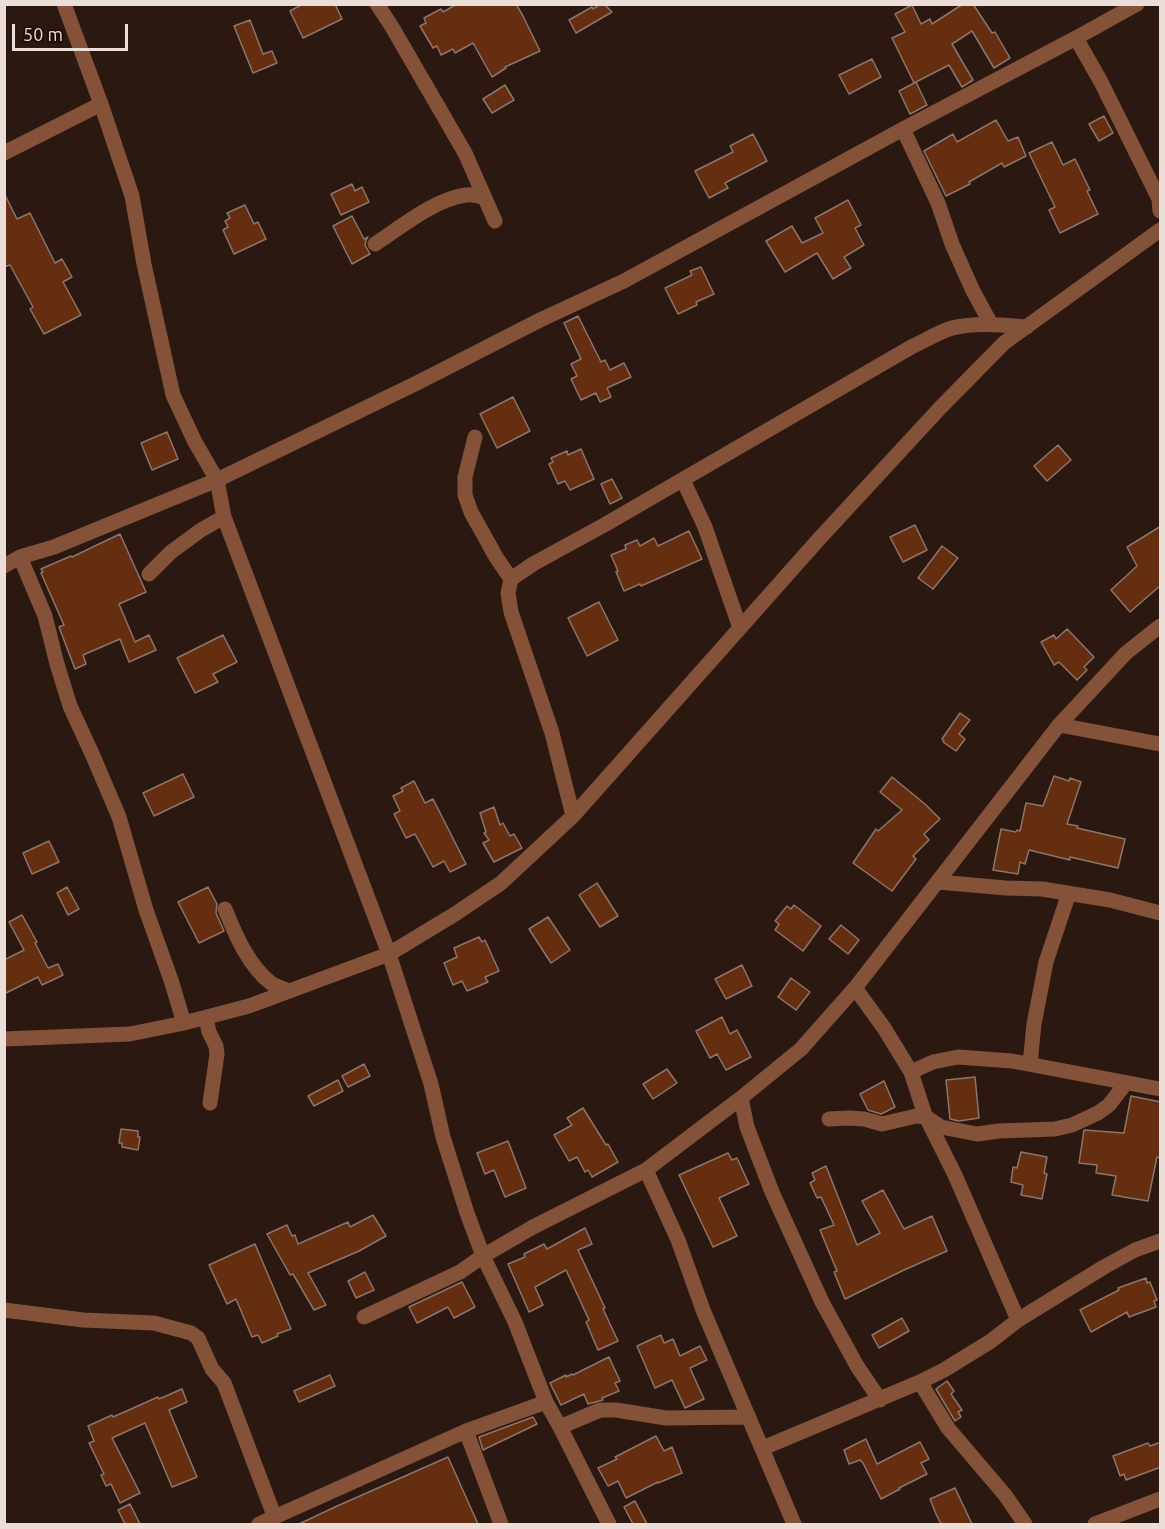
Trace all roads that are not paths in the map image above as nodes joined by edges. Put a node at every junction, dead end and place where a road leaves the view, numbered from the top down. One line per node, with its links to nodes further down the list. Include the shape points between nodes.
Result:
1 (64, 4): 5 (street)
2 (377, 4): 8 (street, via 465,153)
3 (1137, 4): 4 (street)
4 (1076, 38): 6 (street); 9 (street, via 1159,199)
5 (101, 104): 7 (street); 16 (street, via 132,196 173,394)
6 (903, 129): 13 (street); 16 (street, via 624,281)
7 (4, 153)
8 (485, 198): 10 (street); 12 (street, via 467,195 449,200)
9 (1161, 211)
10 (495, 221)
11 (1161, 230): 14 (street)
12 (375, 244)
13 (991, 324): 14 (street); 17 (street, via 951,328 914,346)
14 (1027, 327): 24 (street, via 1004,343 940,408)
15 (475, 437): 22 (street, via 465,477 465,495)
16 (217, 480): 18 (street); 19 (street, via 54,547)
17 (683, 480): 22 (street); 24 (street, via 705,527)
18 (224, 517): 21 (street, via 171,552); 32 (street)
19 (20, 557): 20 (street); 36 (street, via 45,616 70,706 119,817)
20 (4, 566)
21 (149, 574)
22 (511, 579): 27 (street, via 511,612 552,733)
23 (1161, 626): 25 (street, via 1126,652)
24 (740, 628): 27 (street)
25 (1059, 725): 26 (street); 28 (street)
26 (1161, 744)
27 (573, 816): 32 (street, via 501,883)
28 (938, 882): 29 (street); 33 (street)
29 (1069, 893): 31 (street); 38 (street, via 1046,962)
30 (225, 909): 34 (street, via 238,939 262,975 275,986)
31 (1161, 913)
32 (389, 954): 34 (street); 48 (street)
33 (855, 988): 39 (street); 42 (street, via 801,1050)
34 (290, 991): 35 (street)
35 (206, 1018): 36 (street); 43 (street, via 217,1054)
36 (184, 1023): 37 (street, via 130,1034)
37 (4, 1039)
38 (1030, 1064): 39 (street, via 958,1057); 40 (street)
39 (911, 1072): 44 (street)
40 (1126, 1083): 41 (street); 44 (street, via 1098,1113 1055,1129 977,1134 941,1127)
41 (1161, 1089)
42 (741, 1098): 46 (street); 53 (street, via 747,1127 771,1192 822,1302)
43 (210, 1103)
44 (926, 1117): 45 (street, via 882,1124 864,1119); 51 (street)
45 (829, 1119)
46 (646, 1170): 48 (street); 55 (street)
47 (1161, 1241): 51 (street, via 1135,1250)
48 (483, 1256): 50 (street, via 460,1272); 54 (street, via 515,1322)
49 (4, 1310): 60 (street, via 83,1320 154,1323 191,1332 224,1383)
50 (364, 1317)
51 (1018, 1320): 52 (street, via 991,1341)
52 (920, 1382): 53 (street); 65 (street, via 948,1428)
53 (880, 1400): 58 (street)
54 (546, 1402): 56 (street); 57 (street)
55 (749, 1417): 56 (street, via 666,1418 600,1410); 58 (street)
56 (560, 1427): 63 (street)
57 (466, 1431): 60 (street); 62 (street)
58 (763, 1448): 64 (street)
59 (1161, 1500): 66 (street)
60 (274, 1518): 61 (street)
61 (259, 1524)
62 (501, 1524)
63 (609, 1524)
64 (794, 1524)
65 (1025, 1524)
66 (1095, 1524)

